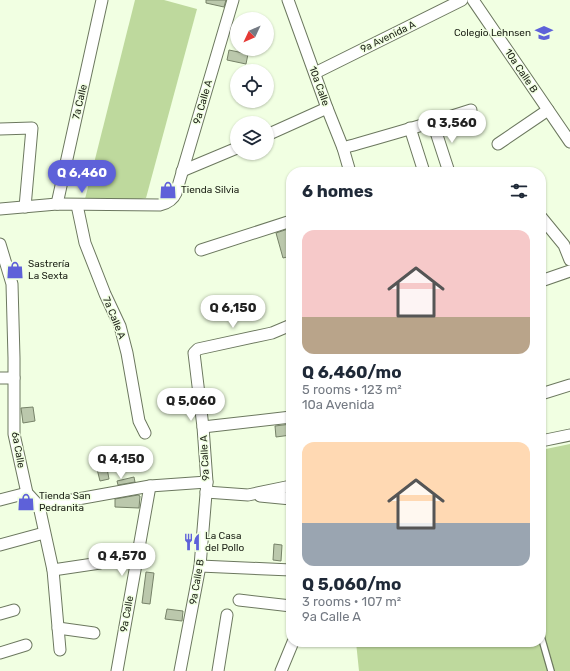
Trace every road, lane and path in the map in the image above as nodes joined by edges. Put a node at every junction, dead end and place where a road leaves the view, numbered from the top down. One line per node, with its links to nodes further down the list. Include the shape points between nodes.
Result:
1 (102, 0): 22 (street, 7a Calle)
2 (233, 0): 21 (street, 9a Calle A)
3 (288, 0): 6 (street, 10a Calle)
4 (462, 0): 6 (street, 9a Avenida A)
5 (473, 0): 9 (street, 10a Calle B)
6 (315, 73): 7 (street, 10a Calle)
7 (327, 108): 13 (street); 16 (street, 10a Calle)
8 (470, 110): 10 (street)
9 (548, 110): 14 (street, 10a Calle B); 15 (street)
10 (433, 123): 11 (street); 20 (street)
11 (410, 128): 16 (street); 19 (street)
12 (0, 129): 24 (street, via 32,128)
13 (274, 132)
14 (570, 142)
15 (498, 144)
16 (343, 148): 18 (street, 10a Calle)
17 (230, 151): 21 (street)
18 (349, 167)
19 (422, 167)
20 (447, 167)
21 (182, 172): 23 (street, 9a Calle A, via 175,196 169,202 160,205)
22 (57, 204): 23 (street); 24 (street)
23 (77, 205): 41 (street, 7a Calle A, via 85,243 120,326 139,421)
24 (25, 207): 25 (street)
25 (0, 209)
26 (546, 222): 28 (street)
27 (286, 223): 30 (street)
28 (567, 243): 31 (street)
29 (0, 244): 36 (street, 6a Calle, via 12,284)
30 (201, 250)
31 (570, 260)
32 (570, 271): 33 (street)
33 (546, 279)
34 (286, 327): 40 (street, 9a Calle A, via 272,333 198,349 194,353)
35 (0, 378): 36 (street)
36 (14, 378): 47 (street, 6a Calle, via 14,434)
37 (570, 385): 38 (street)
38 (546, 392)
39 (286, 418): 40 (street)
40 (203, 427): 45 (street, 9a Calle A)
41 (145, 432)
42 (570, 435): 43 (street)
43 (546, 440)
44 (150, 486): 45 (street); 51 (street); 70 (street, 9a Calle)
45 (207, 487): 48 (street); 55 (street, 9a Calle B)
46 (286, 487): 48 (street)
47 (27, 493): 50 (street); 51 (street)
48 (248, 495): 49 (street)
49 (286, 499)
50 (0, 500)
51 (39, 506): 52 (street)
52 (44, 533): 53 (street); 56 (street)
53 (0, 545)
54 (100, 563): 56 (street)
55 (200, 566): 57 (street); 71 (street, 9a Calle B)
56 (53, 570): 63 (street)
57 (286, 570)
58 (239, 600): 59 (street)
59 (286, 605)
60 (14, 610): 61 (street)
61 (0, 614)
62 (226, 615): 73 (street)
63 (58, 628): 64 (street); 68 (street)
64 (94, 634)
65 (26, 646): 69 (street)
66 (291, 647): 74 (street)
67 (544, 647): 75 (lane)
68 (60, 650)
69 (0, 653)
70 (118, 671)
71 (180, 671): 72 (street)
72 (184, 671)
73 (218, 671)
74 (281, 671)
75 (551, 671)

